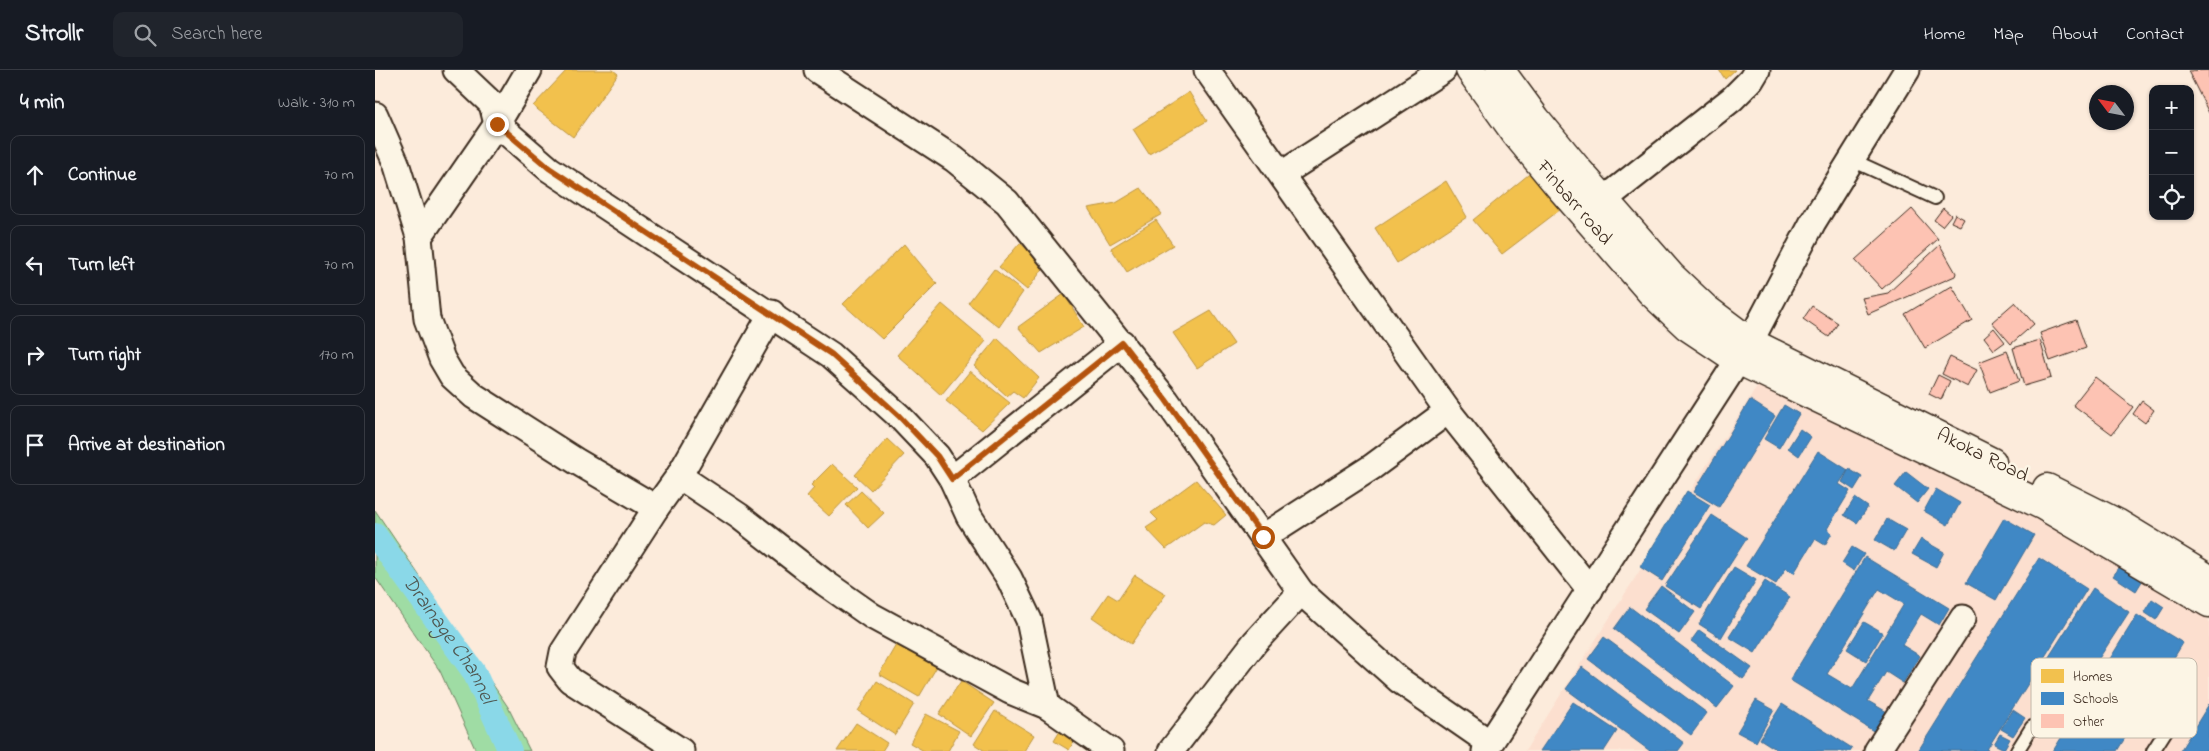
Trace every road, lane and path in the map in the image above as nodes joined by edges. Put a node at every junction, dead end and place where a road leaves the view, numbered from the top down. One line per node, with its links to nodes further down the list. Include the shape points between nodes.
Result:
1 (456, 70): 11 (street, via 492,104)
2 (529, 70): 11 (street)
3 (817, 70): 19 (street, via 953,158 1007,202)
4 (1207, 70): 13 (street)
5 (1443, 70): 13 (street)
6 (1470, 70): 18 (main road, Finbarr road, via 1516,134 1651,292)
7 (1500, 70): 15 (main road, Finbarr road)
8 (1757, 70): 15 (street, via 1732,99)
9 (1907, 70): 12 (street)
10 (375, 115): 16 (street, via 396,163)
11 (497, 124): 16 (street); 17 (street, via 549,168)
12 (1852, 160): 14 (lane); 20 (street, via 1813,222)
13 (1283, 174): 21 (street)
14 (1935, 198)
15 (1605, 199): 18 (main road, Finbarr road, via 1671,276)
16 (419, 237): 24 (street, via 427,319 442,359 453,376 474,396)
17 (772, 314): 22 (street); 23 (street, via 831,354 899,416 937,456)
18 (1697, 318): 20 (main road)
19 (1122, 343): 23 (street); 25 (street)
20 (1744, 351): 26 (main road, Akoka Road, via 2117,524); 27 (street); 29 (main road, via 2042,505)
21 (1448, 411): 25 (street, via 1372,467); 27 (street)
22 (679, 476): 24 (street); 31 (street, via 739,516 872,616 1010,691)
23 (952, 479): 31 (street, via 969,516 1009,578 1029,620)
24 (656, 508): 35 (street, via 563,652 560,667 570,680)
25 (1263, 537): 28 (street)
26 (2209, 579)
27 (1590, 590): 34 (street)
28 (1301, 592): 34 (street, via 1399,680); 37 (street, via 1255,642)
29 (2209, 603)
30 (1963, 618): 38 (street)
31 (1047, 706): 36 (street)
32 (2031, 729): 39 (lane)
33 (2161, 738): 40 (lane)
34 (1488, 747)
35 (681, 751)
36 (1111, 751)
37 (1171, 751)
38 (1877, 751)
39 (2017, 751)
40 (2153, 751)

